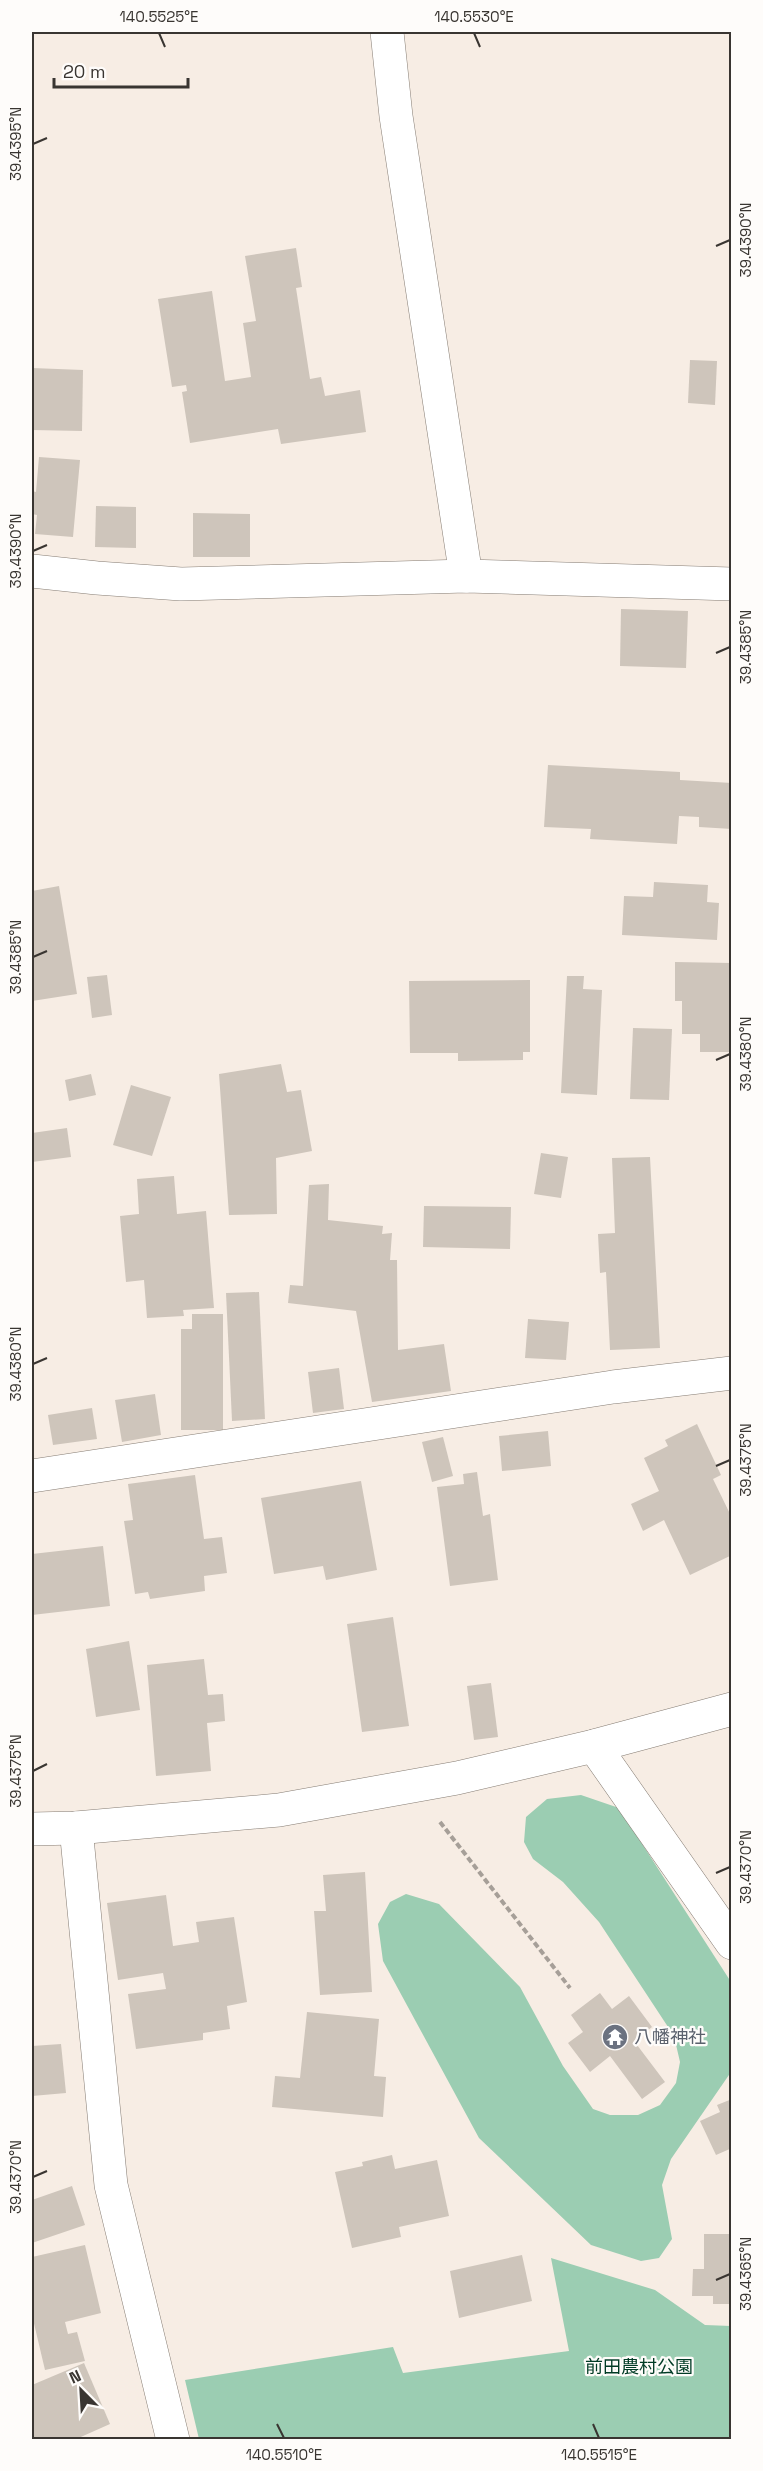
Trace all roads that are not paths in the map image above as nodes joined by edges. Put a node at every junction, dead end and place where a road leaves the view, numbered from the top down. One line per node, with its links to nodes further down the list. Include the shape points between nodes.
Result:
1 (387, 32): 3 (street, via 396,116)
2 (32, 571): 3 (street, via 181,584)
3 (466, 576): 4 (street)
4 (732, 584)
5 (732, 1373): 6 (street, via 613,1387)
6 (32, 1476)
7 (732, 1709): 8 (street)
8 (594, 1746): 9 (street, via 279,1810); 11 (street)
9 (76, 1828): 10 (street); 12 (street, via 111,2186)
10 (32, 1829)
11 (732, 1943)
12 (173, 2439)

